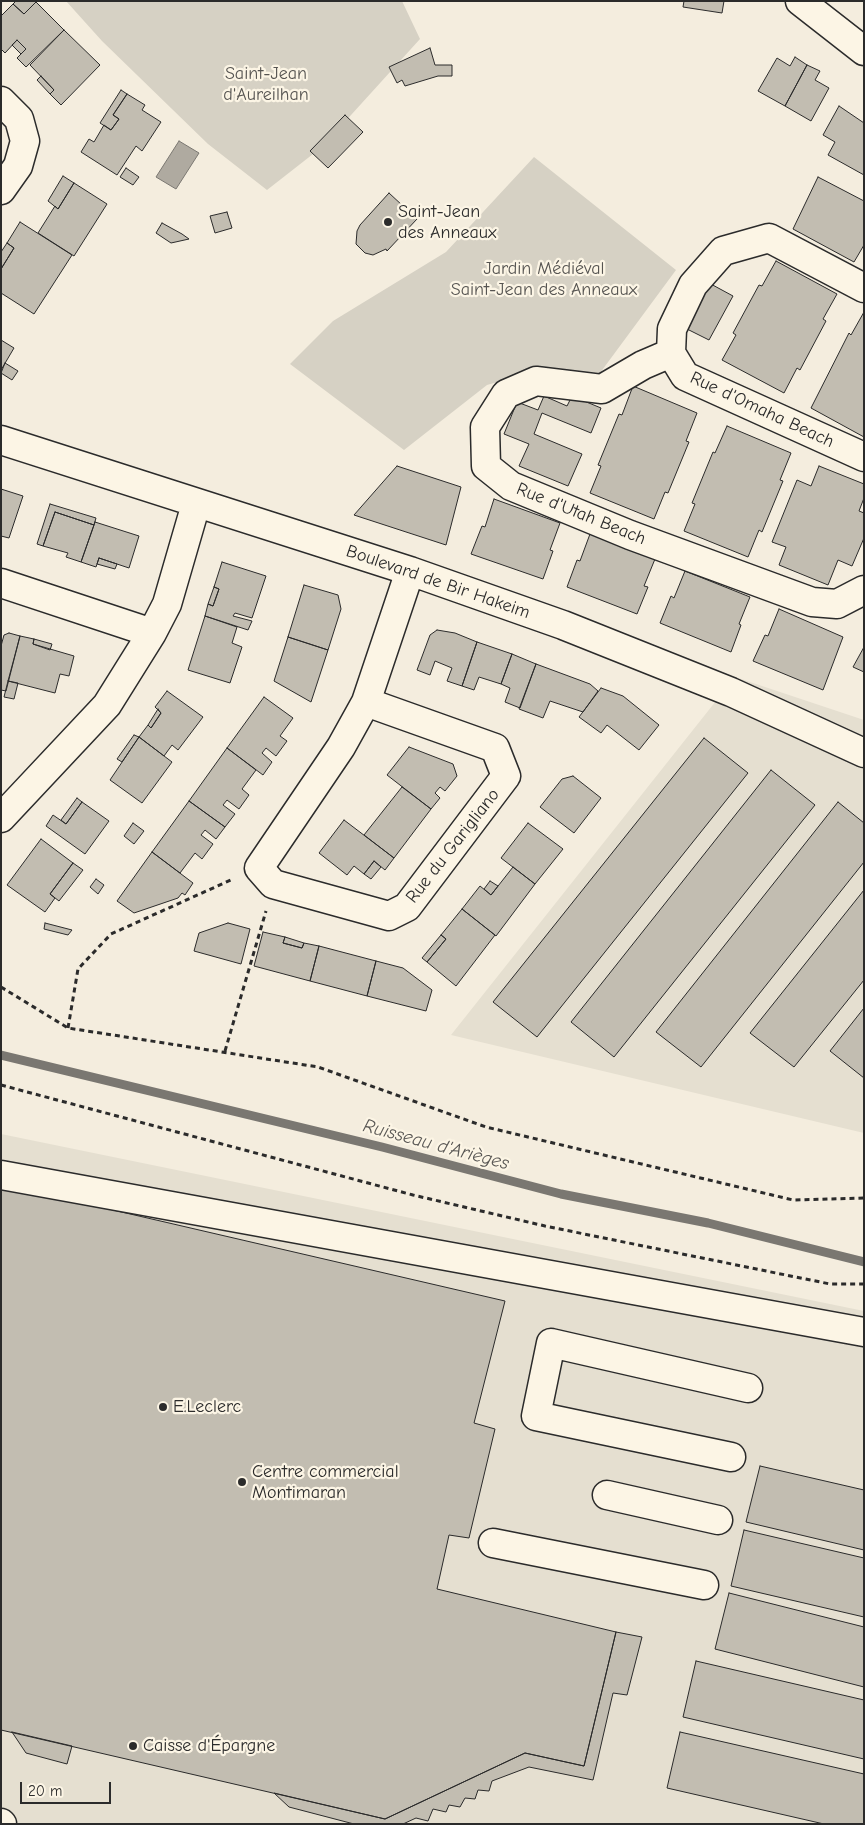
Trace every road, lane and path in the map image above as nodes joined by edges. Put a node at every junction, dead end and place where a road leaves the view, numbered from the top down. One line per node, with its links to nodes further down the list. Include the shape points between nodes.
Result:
1 (800, 1): 2 (street)
2 (864, 51)
3 (1, 102): 4 (street, via 18,119 25,141 18,166)
4 (1, 190)
5 (864, 288): 6 (street, via 769,238 723,251 693,285 672,329)
6 (672, 353): 8 (street, Rue d'Omaha Beach, via 685,376); 12 (street, Rue d'Utah Beach, via 643,365 602,389 536,382 506,394 485,427 486,466 511,486 630,535 812,602 837,604)
7 (1, 440): 9 (street, Boulevard de Bir Hakeim)
8 (864, 457)
9 (196, 504): 10 (street, Boulevard de Bir Hakeim); 13 (street, via 168,604)
10 (410, 571): 14 (street); 15 (street, Boulevard de Bir Hakeim, via 563,625 731,692)
11 (1, 583): 13 (street)
12 (864, 590)
13 (152, 633): 16 (street, via 107,705)
14 (366, 702): 17 (street); 17 (street, Rue du Garigliano, via 495,748 506,776 407,907 390,916)
15 (864, 753)
16 (1, 818)
17 (266, 876): 19 (path, via 111,934 78,969); 20 (path)
18 (1, 987): 19 (path)
19 (68, 1028): 20 (path)
20 (225, 1051): 23 (path, via 318,1067 486,1127 792,1200)
21 (1, 1085): 24 (path, via 413,1195 545,1226 830,1284)
22 (1, 1175): 25 (street)
23 (864, 1198)
24 (864, 1284)
25 (864, 1332)
26 (748, 1388): 27 (street, via 551,1343 536,1416)
27 (731, 1457)
28 (607, 1495): 29 (street)
29 (718, 1520)
30 (494, 1543): 31 (street)
31 (704, 1585)

